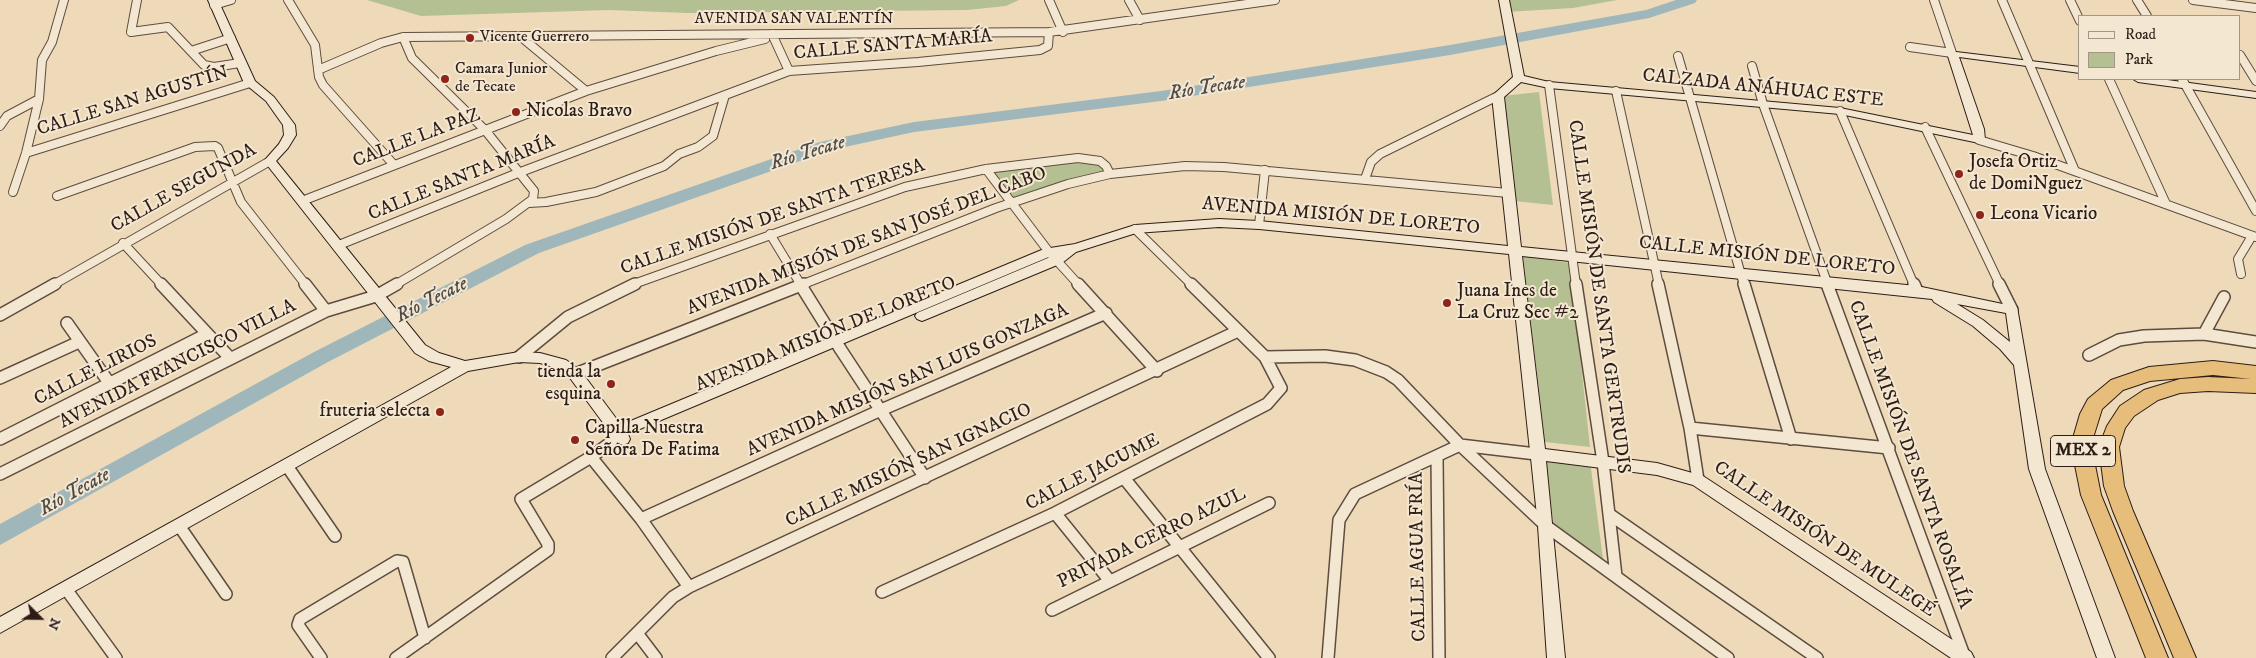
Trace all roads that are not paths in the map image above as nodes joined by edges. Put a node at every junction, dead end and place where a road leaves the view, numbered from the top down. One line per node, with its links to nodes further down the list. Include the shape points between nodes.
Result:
1 (64, 0): 51 (street, via 52,42 42,60)
2 (137, 0): 28 (street, via 131,32 168,26)
3 (231, 0): 15 (street)
4 (288, 0): 35 (street, via 315,45)
5 (1049, 0): 22 (street)
6 (1129, 0): 20 (street)
7 (1206, 0): 17 (street)
8 (1275, 0): 17 (street, AVENIDA SAN VALENTÍN)
9 (1504, 0): 38 (street)
10 (1934, 0): 29 (street)
11 (2002, 0): 33 (street)
12 (2070, 0): 19 (street)
13 (2137, 0): 18 (street)
14 (2193, 0): 16 (street)
15 (213, 2): 26 (street, CALLE SEGUNDA)
16 (2256, 8)
17 (1212, 9): 20 (street, AVENIDA SAN VALENTÍN)
18 (2145, 15)
19 (2078, 16)
20 (1140, 20): 22 (street, AVENIDA SAN VALENTÍN)
21 (1049, 32): 22 (street, AVENIDA SAN VALENTÍN); 24 (street, AVENIDA SAN VALENTÍN); 37 (street, CALLE SANTA MARÍA, via 1048,46 1040,50)
22 (1063, 32)
23 (520, 36): 24 (street, AVENIDA SAN VALENTÍN); 25 (street, AVENIDA SAN VALENTÍN); 46 (street)
24 (772, 36): 37 (street); 46 (street, CALLE LA PAZ)
25 (403, 37): 35 (street, AVENIDA SAN VALENTÍN); 56 (street, via 412,58)
26 (231, 38): 28 (street); 32 (street, CALLE SEGUNDA)
27 (1910, 47): 29 (street)
28 (191, 51): 32 (street, via 208,67)
29 (1952, 53): 33 (main road); 57 (main road)
30 (1678, 56): 50 (street)
31 (2241, 57): 41 (street)
32 (240, 63): 43 (street, CALLE SEGUNDA)
33 (2028, 63): 36 (main road); 63 (street)
34 (1752, 66): 52 (street, CALLE MISIÓN DE SANTA ROSALÍA)
35 (318, 70): 60 (street, via 324,85)
36 (2078, 70)
37 (789, 71): 47 (street, CALLE SANTA MARÍA)
38 (1519, 78): 44 (street, CALZADA ANÁHUAC ESTE); 49 (street)
39 (2108, 80): 74 (street)
40 (2153, 80): 42 (street)
41 (2256, 81)
42 (2184, 82): 48 (street); 75 (street)
43 (250, 83): 58 (street, CALLE SAN AGUSTÍN); 59 (street, CALLE SEGUNDA, via 270,99 289,125 290,135)
44 (1549, 84): 45 (street, CALZADA ANÁHUAC ESTE); 84 (street, CALLE MISIÓN DE SANTA GERTRUDIS)
45 (1616, 91): 50 (street, CALZADA ANÁHUAC ESTE); 85 (street)
46 (586, 92): 56 (street, CALLE LA PAZ)
47 (726, 95): 64 (street, CALLE SANTA MARÍA); 72 (street, via 712,136 664,166 596,192)
48 (2256, 95)
49 (1498, 96): 66 (street, via 1380,154 1371,162); 69 (street)
50 (1689, 97): 52 (street, CALZADA ANÁHUAC ESTE); 86 (street)
51 (39, 99): 54 (street, via 7,116); 58 (street)
52 (1763, 104): 53 (street, CALZADA ANÁHUAC ESTE); 88 (street, CALLE MISIÓN DE SANTA ROSALÍA)
53 (1840, 111): 55 (street, CALZADA ANÁHUAC ESTE); 90 (street)
54 (0, 126)
55 (1925, 127): 57 (street, CALZADA ANÁHUAC ESTE); 93 (street)
56 (485, 130): 60 (street, CALLE LA PAZ); 64 (street)
57 (1979, 140): 63 (street, CALZADA ANÁHUAC ESTE)
58 (26, 153): 68 (street)
59 (270, 161): 67 (street, CALLE SEGUNDA); 71 (street)
60 (394, 165): 71 (street, CALLE LA PAZ)
61 (986, 168): 65 (street, CALLE MISIÓN DE SANTA TERESA, via 1090,158 1100,161); 73 (street); 78 (street, CALLE MISIÓN DE SANTA TERESA, via 905,186)
62 (1265, 170): 65 (street, AVENIDA MISIÓN DE SAN JOSÉ DEL CABO, via 1185,166); 66 (street, AVENIDA MISIÓN DE SAN JOSÉ DEL CABO); 76 (street)
63 (2075, 171): 74 (street, CALZADA ANÁHUAC ESTE)
64 (518, 173): 72 (street, via 535,194); 81 (street, CALLE SANTA MARÍA)
65 (1110, 174): 73 (street, AVENIDA MISIÓN DE SAN JOSÉ DEL CABO, via 1068,184)
66 (1365, 179): 69 (street, AVENIDA MISIÓN DE SAN JOSÉ DEL CABO)
67 (234, 182): 70 (street, via 218,148 203,145); 80 (street, CALLE SEGUNDA); 94 (street, via 241,202)
68 (13, 192)
69 (1508, 193): 82 (street)
70 (57, 196)
71 (302, 201): 81 (street)
72 (529, 203): 92 (street, AVENIDA FRANCISCO VILLA)
73 (1011, 204): 83 (street); 89 (street, AVENIDA MISIÓN DE SAN JOSÉ DEL CABO)
74 (2166, 204): 79 (street, CALZADA ANÁHUAC ESTE)
75 (2256, 211)
76 (1259, 225): 77 (street, AVENIDA MISIÓN DE LORETO, via 1175,224); 82 (street, AVENIDA MISIÓN DE LORETO)
77 (1135, 229): 83 (street, AVENIDA MISIÓN DE LORETO); 98 (street)
78 (770, 234): 89 (street); 105 (street, CALLE MISIÓN DE SANTA TERESA, via 606,296 568,317)
79 (2254, 236): 87 (street, via 2238,259)
80 (123, 243): 96 (street, CALLE SEGUNDA); 99 (street)
81 (339, 245): 92 (street)
82 (1515, 251): 84 (street, CALLE MISIÓN DE LORETO); 123 (street)
83 (1053, 256): 95 (street); 103 (street, AVENIDA MISIÓN DE LORETO)
84 (1572, 256): 85 (street, CALLE MISIÓN DE LORETO); 126 (street, CALLE MISIÓN DE SANTA GERTRUDIS)
85 (1653, 264): 86 (street, CALLE MISIÓN DE LORETO); 117 (street)
86 (1741, 274): 88 (street, CALLE MISIÓN DE LORETO); 120 (street)
87 (2241, 274)
88 (1827, 283): 90 (street, CALLE MISIÓN DE LORETO); 122 (street, CALLE MISIÓN DE SANTA ROSALÍA)
89 (803, 284): 103 (street); 112 (street, AVENIDA MISIÓN DE SAN JOSÉ DEL CABO)
90 (1922, 292): 93 (street, CALLE MISIÓN DE LORETO); 108 (street, via 1978,322)
91 (2224, 297): 100 (street)
92 (380, 301): 94 (street, AVENIDA FRANCISCO VILLA); 109 (street, via 420,349 434,357)
93 (2012, 310): 108 (street)
94 (326, 311): 107 (street, AVENIDA FRANCISCO VILLA)
95 (1106, 313): 110 (street); 116 (street, AVENIDA MISIÓN SAN LUIS GONZAGA)
96 (0, 315)
97 (67, 323): 101 (street)
98 (1238, 332): 106 (street); 110 (street, CALLE MISIÓN SAN IGNACIO)
99 (207, 334): 107 (street); 114 (street, CALLE LIRIOS)
100 (2204, 334): 102 (street); 104 (street, via 2119,340)
101 (79, 342): 113 (street, CALLE LIRIOS); 114 (street)
102 (2256, 342)
103 (839, 346): 116 (street); 118 (street, AVENIDA MISIÓN DE LORETO)
104 (2089, 355)
105 (519, 357): 109 (street); 112 (street, via 550,360)
106 (1265, 357): 121 (street, via 1325,356 1378,367 1398,380); 130 (street, CALLE JACUME, via 1281,388 1267,404)
107 (230, 358): 128 (street, AVENIDA FRANCISCO VILLA)
108 (2021, 364): 162 (street, via 2037,469)
109 (465, 366): 127 (street)
110 (1157, 371): 129 (street, CALLE MISIÓN SAN IGNACIO)
111 (2256, 373): 163 (highway, MEX 2, via 2213,368 2149,374 2117,385 2088,414 2083,455 2092,495)
112 (575, 374): 118 (street)
113 (0, 378)
114 (110, 384): 119 (street, CALLE LIRIOS)
115 (2256, 386): 164 (highway, MEX 2, via 2180,386 2151,395 2127,411 2116,426 2109,447 2114,486 2123,511)
116 (881, 410): 129 (street); 135 (street, AVENIDA MISIÓN SAN LUIS GONZAGA)
117 (1690, 428): 120 (street); 131 (street)
118 (621, 435): 125 (street, AVENIDA MISIÓN DE LORETO)
119 (0, 439)
120 (1791, 439): 122 (street)
121 (1460, 445): 123 (street); 124 (street); 137 (street)
122 (1889, 448): 161 (street, CALLE MISIÓN DE SANTA ROSALÍA)
123 (1536, 454): 126 (street, CALLE MISIÓN DE MULEGÉ); 137 (street)
124 (1437, 456): 156 (street, via 1355,494 1339,520); 157 (street, CALLE AGUA FRÍA)
125 (591, 457): 135 (street); 149 (street, AVENIDA MISIÓN DE LORETO, via 521,499 548,544 548,550)
126 (1603, 462): 131 (street, CALLE MISIÓN DE MULEGÉ, via 1657,469); 134 (street, CALLE MISIÓN DE SANTA GERTRUDIS)
127 (287, 466): 136 (street); 138 (street)
128 (2, 469)
129 (925, 478): 142 (street, CALLE MISIÓN SAN IGNACIO)
130 (1124, 478): 133 (street, CALLE JACUME); 139 (street)
131 (1698, 480): 161 (street, CALLE MISIÓN DE MULEGÉ)
132 (1269, 502): 139 (street, PRIVADA CERRO AZUL)
133 (1055, 513): 141 (street); 144 (street, CALLE JACUME)
134 (1610, 514): 140 (street, CALLE MISIÓN DE SANTA GERTRUDIS); 160 (street)
135 (641, 519): 142 (street)
136 (180, 526): 143 (street); 145 (street)
137 (1546, 526): 140 (street); 158 (street)
138 (335, 536)
139 (1179, 547): 141 (street, PRIVADA CERRO AZUL); 155 (street)
140 (1616, 576): 159 (street)
141 (1110, 581): 146 (street, PRIVADA CERRO AZUL)
142 (689, 587): 148 (street, CALLE MISIÓN SAN IGNACIO, via 673,597)
143 (66, 590): 147 (street); 150 (street)
144 (882, 592)
145 (226, 594)
146 (1052, 610)
147 (0, 626)
148 (637, 633): 153 (street, CALLE MISIÓN SAN IGNACIO); 154 (street)
149 (425, 638): 151 (street, via 403,562 397,562 307,613 298,625); 152 (street)
150 (116, 658)
151 (321, 658)
152 (396, 658)
153 (612, 658)
154 (656, 658)
155 (1269, 658)
156 (1328, 658)
157 (1439, 658)
158 (1556, 658)
159 (1728, 658)
160 (1817, 658)
161 (1965, 658)
162 (2106, 658)
163 (2158, 658)
164 (2185, 658)

